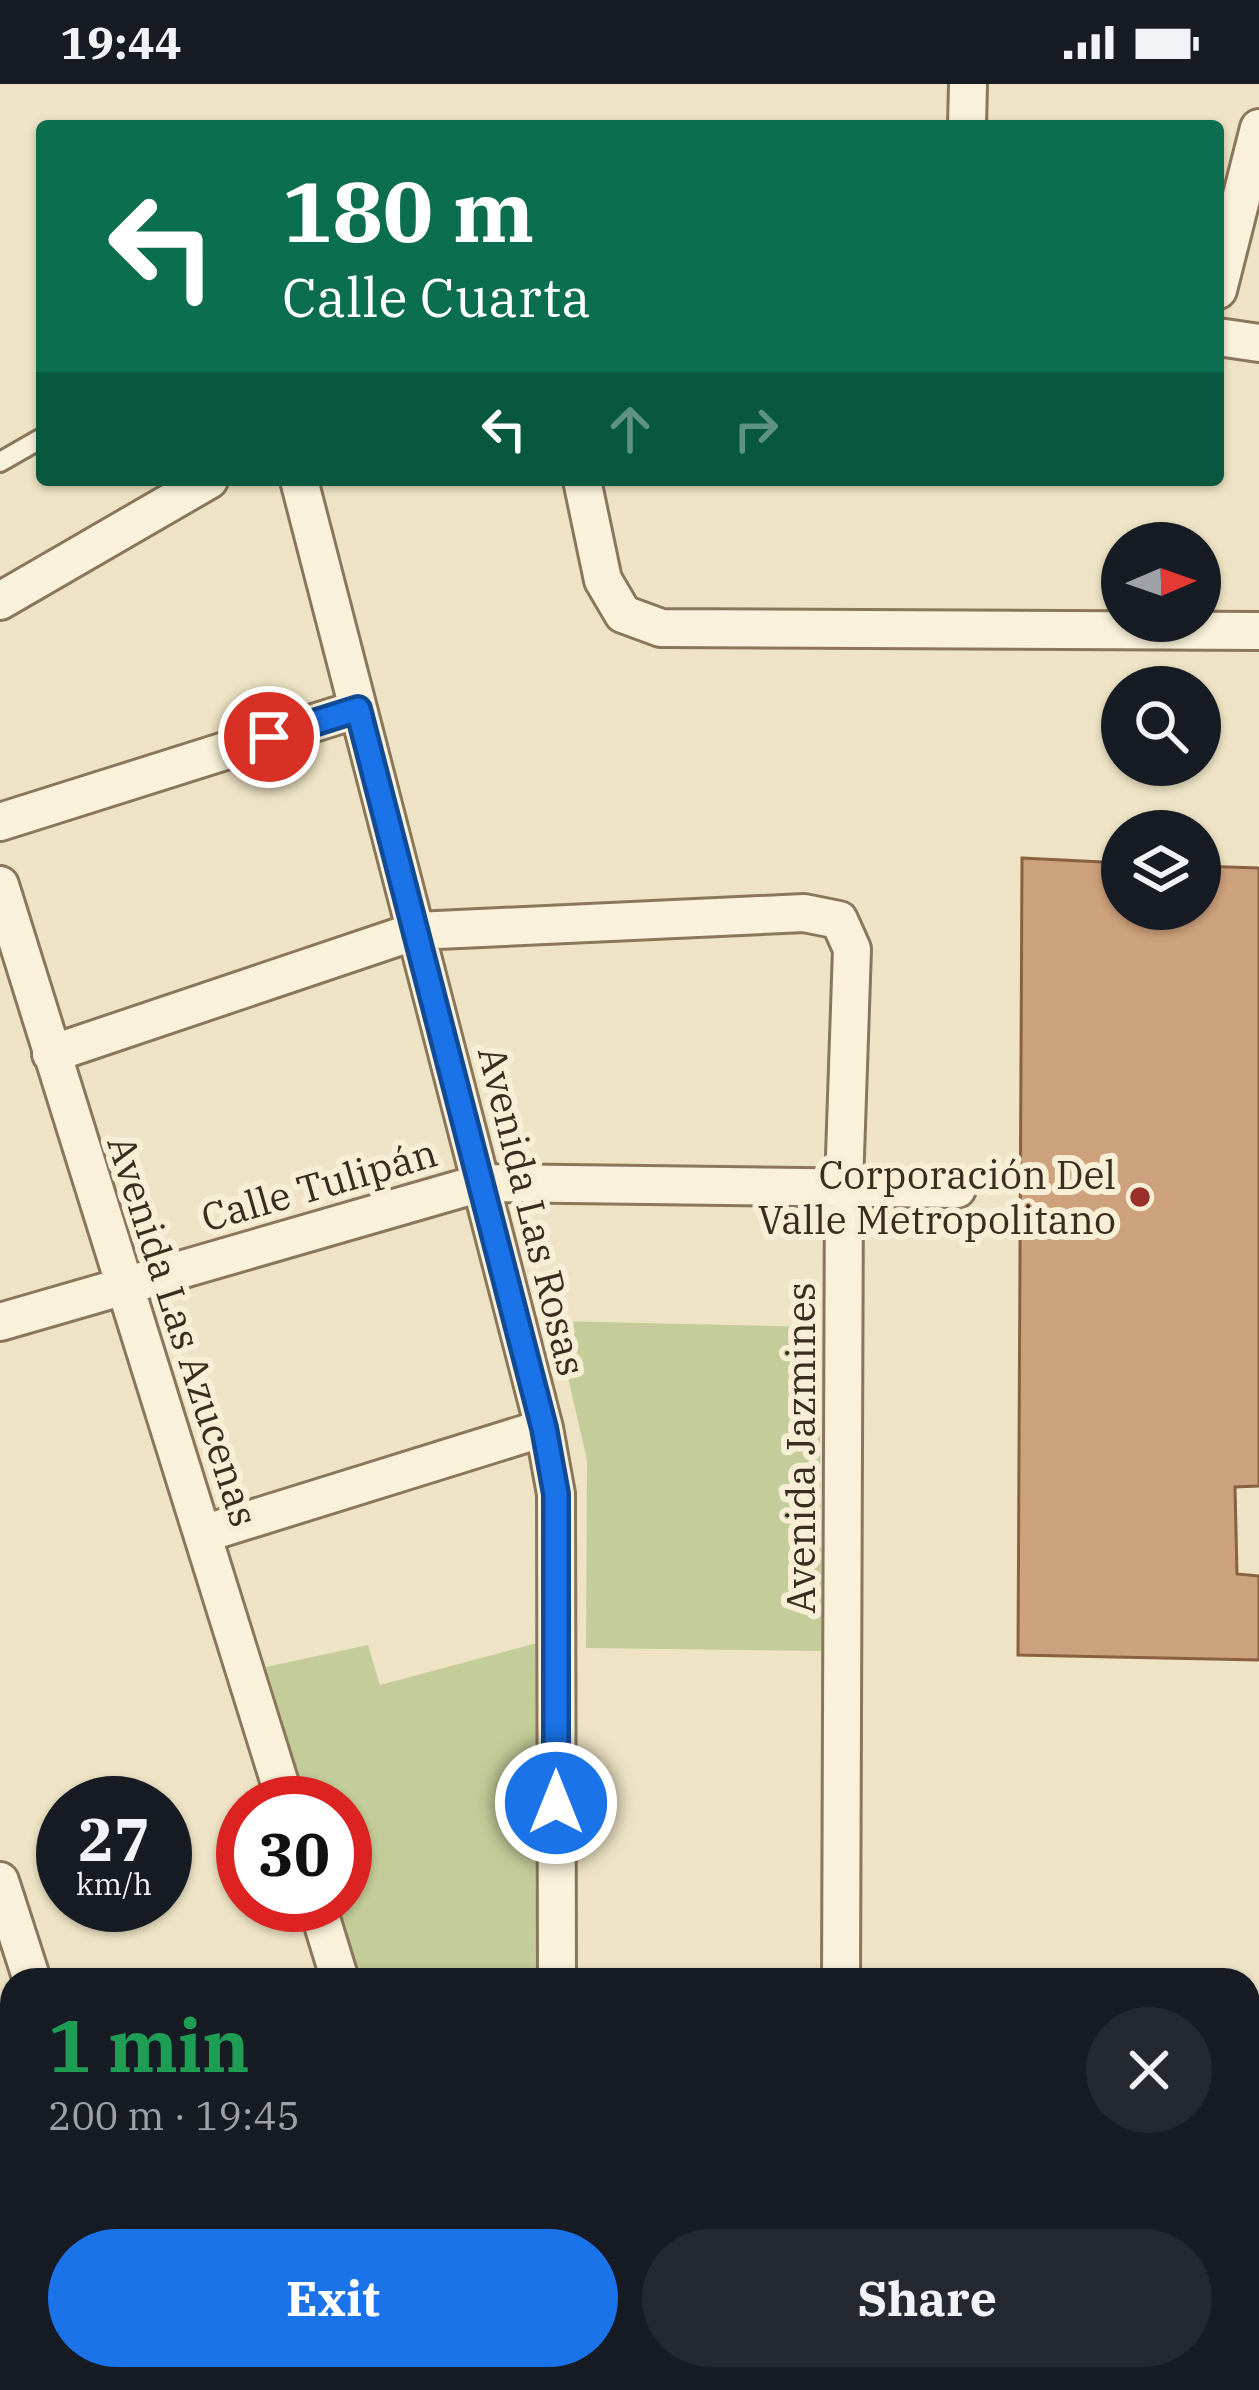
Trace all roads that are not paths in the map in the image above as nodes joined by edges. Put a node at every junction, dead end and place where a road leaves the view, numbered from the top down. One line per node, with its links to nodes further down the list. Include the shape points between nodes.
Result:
1 (968, 84): 2 (street)
2 (967, 120)
3 (1259, 128): 4 (street)
4 (1224, 266)
5 (1224, 338): 6 (street)
6 (1259, 343)
7 (36, 441): 8 (lane)
8 (0, 461)
9 (199, 486): 12 (street)
10 (301, 486): 14 (street, Avenida Las Rosas)
11 (583, 486): 13 (street, via 603,580 623,614 661,628)
12 (0, 601)
13 (1259, 631)
14 (358, 709): 15 (street); 17 (street, Avenida Las Rosas)
15 (0, 822)
16 (0, 885): 18 (street, Avenida Las Azucenas)
17 (416, 931): 18 (street); 19 (street, Avenida Las Rosas); 20 (street, Avenida Jazmines, via 804,913 838,920 852,949)
18 (51, 1054): 22 (street, Avenida Las Azucenas)
19 (481, 1183): 20 (street, Calle Tulipán); 22 (street, Calle Tulipán); 24 (street, Avenida Las Rosas)
20 (844, 1185): 21 (street, Calle Tulipán); 32 (street, Avenida Jazmines)
21 (957, 1189)
22 (124, 1285): 23 (street, Calle Tulipán); 25 (street, Avenida Las Azucenas)
23 (0, 1322)
24 (544, 1428): 25 (street); 31 (street, Avenida Las Rosas, via 556,1494)
25 (203, 1534): 26 (street, Avenida Las Azucenas)
26 (278, 1776)
27 (0, 1881): 29 (street)
28 (325, 1932): 30 (street)
29 (28, 1968)
30 (336, 1968)
31 (557, 1968)
32 (842, 1968)

